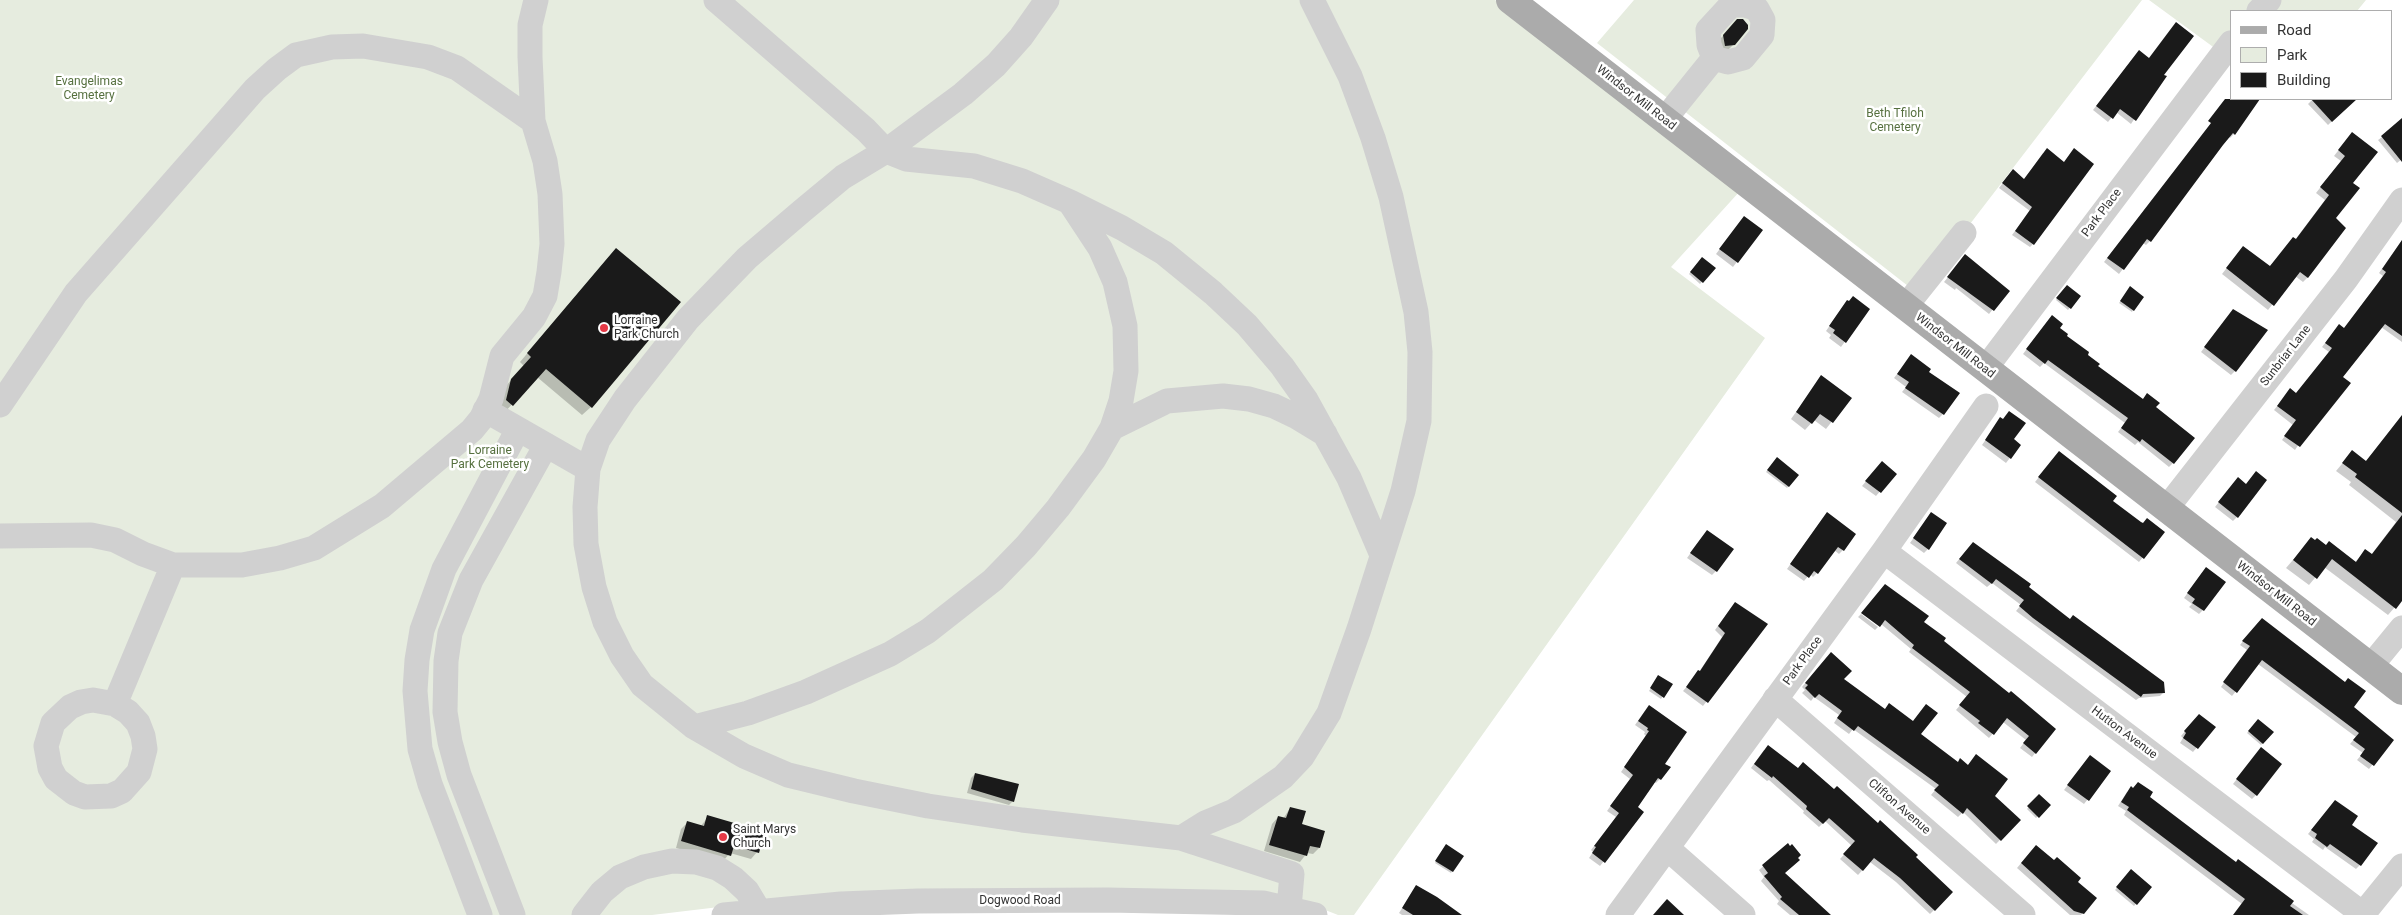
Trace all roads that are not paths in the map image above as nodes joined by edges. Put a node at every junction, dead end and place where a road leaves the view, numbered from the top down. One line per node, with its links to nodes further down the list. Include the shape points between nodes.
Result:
1 (536, 0): 12 (street, via 530,25)
2 (716, 0): 13 (street)
3 (1048, 0): 13 (street, via 996,64 963,94)
4 (1312, 0): 30 (street, via 1350,76 1373,138 1392,197 1416,312 1420,352 1419,421 1403,492)
5 (1510, 0): 11 (main road, Windsor Mill Road)
6 (2268, 0): 8 (street)
7 (1761, 4): 10 (street, via 1762,35 1743,58 1728,62); 10 (street, via 1731,5 1708,30)
8 (2259, 10)
9 (2225, 49): 18 (street, Park Place)
10 (1714, 58): 11 (street)
11 (1664, 120): 17 (main road, Windsor Mill Road)
12 (533, 121): 19 (street, via 458,68 428,57 363,46 332,47 296,55 256,89 76,293); 21 (street, via 545,161 550,194 552,244 549,272 545,296 534,317 502,356)
13 (886, 151): 15 (street, via 906,159 974,166 1022,181); 26 (street, via 843,177 802,211 747,258 688,319 625,398 598,440)
14 (2402, 200): 27 (street, Sunbriar Lane, via 2346,279)
15 (1070, 202): 22 (street, via 1100,248 1122,303 1126,326 1126,372); 24 (street, via 1164,253 1213,293 1247,325 1282,366)
16 (1964, 233): 17 (street)
17 (1905, 307): 18 (main road, Windsor Mill Road)
18 (1985, 369): 27 (main road, Windsor Mill Road)
19 (0, 405)
20 (1986, 406): 29 (street, Park Place)
21 (485, 410): 23 (street); 31 (street, via 472,430 382,506 314,548 242,565)
22 (1112, 428): 24 (street, via 1167,402 1223,396 1274,406); 39 (street, via 1084,473 1026,546 993,580 928,631 890,654 815,688 748,713)
23 (518, 429): 25 (street); 33 (street, via 444,569 432,598)
24 (1328, 436): 30 (street)
25 (546, 445): 26 (street); 34 (street, via 471,580 450,633)
26 (588, 469): 39 (street, via 586,544 605,622 622,656 642,684)
27 (2166, 509): 35 (main road, Windsor Mill Road)
28 (0, 536): 31 (street, via 91,535 116,540)
29 (1884, 551): 37 (street, Park Place); 53 (street, Hutton Avenue)
30 (1382, 555): 40 (street, via 1329,713 1302,757 1264,792)
31 (173, 565): 38 (street)
32 (2402, 628): 35 (street)
33 (420, 644): 34 (street); 45 (street, via 414,691 420,750)
34 (448, 648): 46 (street, via 445,712 450,742 459,775)
35 (2370, 667): 36 (main road, Windsor Mill Road)
36 (2402, 691)
37 (1775, 699): 41 (street, Park Place); 52 (street, Clifton Avenue)
38 (115, 704)
39 (694, 727): 40 (street, via 744,756 788,775 854,791 1022,820)
40 (1181, 838): 43 (street, via 1292,874)
41 (1667, 848): 50 (street, Park Place); 51 (street)
42 (2402, 866): 53 (street)
43 (1288, 908): 44 (street, Dogwood Road, via 1220,901 938,901); 49 (street, Dogwood Road)
44 (758, 911): 47 (street, via 747,891 717,868 696,862 672,861 620,877 602,892); 48 (street, Dogwood Road)
45 (480, 915)
46 (513, 915)
47 (584, 915)
48 (724, 915)
49 (1315, 915)
50 (1618, 915)
51 (1743, 915)
52 (2023, 915)
53 (2364, 915)

